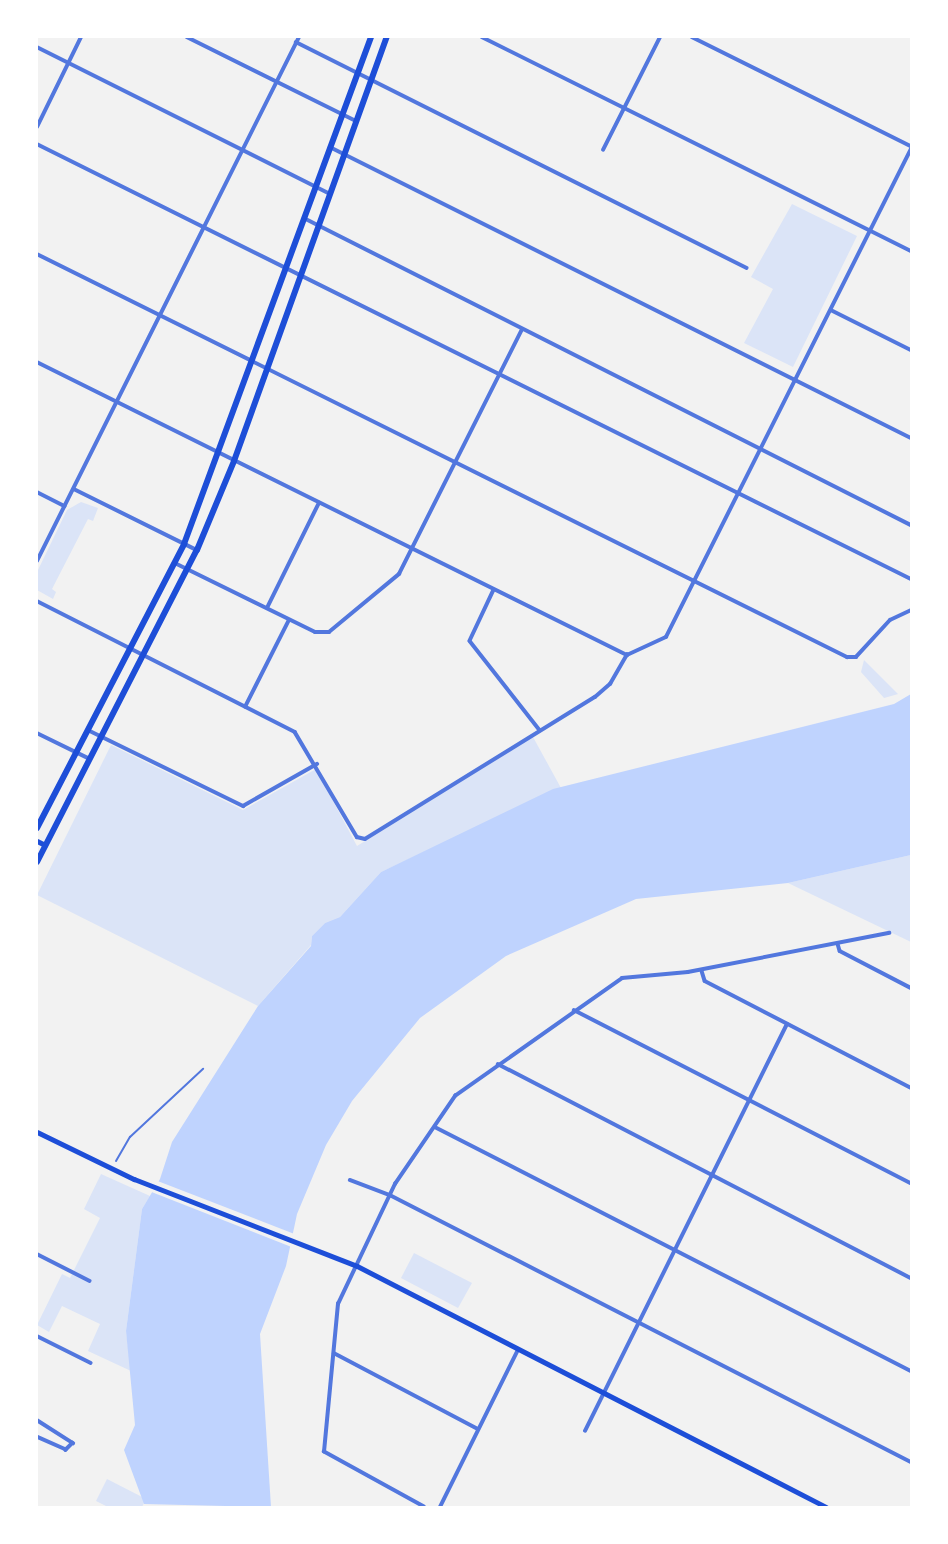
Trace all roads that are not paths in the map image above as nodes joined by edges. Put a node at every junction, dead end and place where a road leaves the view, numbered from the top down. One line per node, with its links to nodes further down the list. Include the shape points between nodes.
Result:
1 (81, 37): 10 (street)
2 (187, 37): 12 (street)
3 (370, 37): 11 (main road)
4 (387, 37): 13 (main road)
5 (482, 37): 14 (street)
6 (660, 37): 14 (street)
7 (692, 37): 19 (street)
8 (297, 39): 11 (street); 12 (street)
9 (37, 47): 10 (street)
10 (68, 62): 17 (street); 20 (street)
11 (358, 72): 13 (street); 15 (main road)
12 (276, 80): 15 (street); 20 (street)
13 (371, 80): 16 (main road); 32 (street)
14 (624, 109): 22 (street); 29 (street)
15 (342, 114): 16 (street); 21 (main road)
16 (356, 121): 23 (main road)
17 (37, 127)
18 (37, 144): 28 (street)
19 (911, 147): 29 (street)
20 (243, 148): 24 (street); 28 (street)
21 (330, 148): 23 (street); 24 (main road)
22 (603, 150)
23 (344, 155): 25 (main road); 43 (street)
24 (317, 187): 25 (street); 26 (main road)
25 (330, 193): 27 (main road)
26 (304, 218): 27 (street); 33 (main road)
27 (317, 225): 34 (main road); 37 (street)
28 (202, 227): 33 (street); 36 (street)
29 (871, 231): 30 (street); 35 (street)
30 (911, 251)
31 (37, 254): 36 (street)
32 (747, 268)
33 (286, 269): 34 (street); 39 (main road)
34 (299, 274): 41 (main road); 42 (street)
35 (831, 310): 38 (street); 43 (street)
36 (160, 315): 39 (street); 44 (street)
37 (521, 331): 42 (street); 46 (street)
38 (911, 350)
39 (252, 361): 41 (street); 47 (main road)
40 (37, 362): 44 (street)
41 (267, 367): 48 (main road); 49 (street)
42 (499, 374): 49 (street); 52 (street)
43 (796, 380): 45 (street); 46 (street)
44 (116, 401): 47 (street); 50 (street)
45 (911, 438)
46 (761, 451): 52 (street); 55 (street)
47 (219, 453): 48 (street); 56 (main road)
48 (234, 461): 53 (street); 58 (main road)
49 (456, 462): 57 (street); 63 (street)
50 (73, 489): 54 (street); 56 (street)
51 (37, 492): 54 (street)
52 (740, 494): 62 (street); 63 (street)
53 (319, 503): 57 (street); 66 (street)
54 (65, 506): 59 (street)
55 (911, 525)
56 (184, 544): 58 (street); 60 (main road)
57 (412, 549): 64 (street); 68 (street, via 399,574 329,632 315,632)
58 (197, 550): 61 (main road)
59 (37, 561)
60 (174, 563): 61 (street); 69 (main road)
61 (188, 570): 66 (street); 71 (main road)
62 (911, 579)
63 (696, 582): 67 (street, via 847,657 856,657 890,620); 70 (street, via 666,638)
64 (494, 590): 70 (street); 74 (street, via 470,641)
65 (37, 601): 69 (street)
66 (267, 608): 68 (street)
67 (911, 610)
68 (289, 620): 72 (street)
69 (130, 648): 71 (street); 73 (main road)
70 (627, 655): 74 (street, via 610,684 595,697)
71 (143, 656): 72 (street); 76 (main road)
72 (245, 707): 79 (street, via 295,732)
73 (88, 730): 76 (street); 77 (main road)
74 (539, 730): 79 (street, via 360,841)
75 (37, 733): 77 (street)
76 (102, 737): 78 (main road); 79 (street, via 243,806)
77 (76, 752): 78 (street); 80 (main road)
78 (90, 759): 82 (main road)
79 (317, 764)
80 (37, 828)
81 (37, 841): 82 (main road)
82 (46, 845): 83 (main road)
83 (37, 862)
84 (889, 933): 85 (street)
85 (838, 944): 86 (street); 87 (street, via 840,951)
86 (701, 970): 88 (street, via 622,978); 89 (street, via 705,981)
87 (911, 988)
88 (574, 1010): 90 (street); 93 (street)
89 (787, 1024): 92 (street); 93 (street)
90 (498, 1064): 94 (street, via 455,1096); 97 (street)
91 (203, 1069): 96 (lane, via 130,1137)
92 (911, 1088)
93 (747, 1099): 97 (street); 99 (street)
94 (435, 1126): 100 (street); 101 (street)
95 (37, 1132): 103 (main road, via 134,1179)
96 (116, 1161)
97 (711, 1175): 101 (street); 104 (street)
98 (350, 1180): 100 (street)
99 (911, 1184)
100 (390, 1195): 103 (street); 106 (street)
101 (675, 1249): 106 (street); 111 (street)
102 (37, 1254): 105 (street)
103 (357, 1266): 108 (main road); 109 (street, via 338,1304)
104 (911, 1278)
105 (90, 1281)
106 (639, 1322): 112 (street); 117 (street)
107 (37, 1336): 110 (street)
108 (518, 1350): 112 (main road); 114 (street)
109 (334, 1353): 114 (street); 118 (street, via 326,1456)
110 (91, 1363)
111 (911, 1371)
112 (604, 1393): 115 (street); 120 (main road)
113 (37, 1420): 116 (street, via 73,1443 66,1450)
114 (478, 1429): 119 (street)
115 (585, 1431)
116 (37, 1437)
117 (911, 1462)
118 (424, 1507)
119 (440, 1507)
120 (826, 1507)

